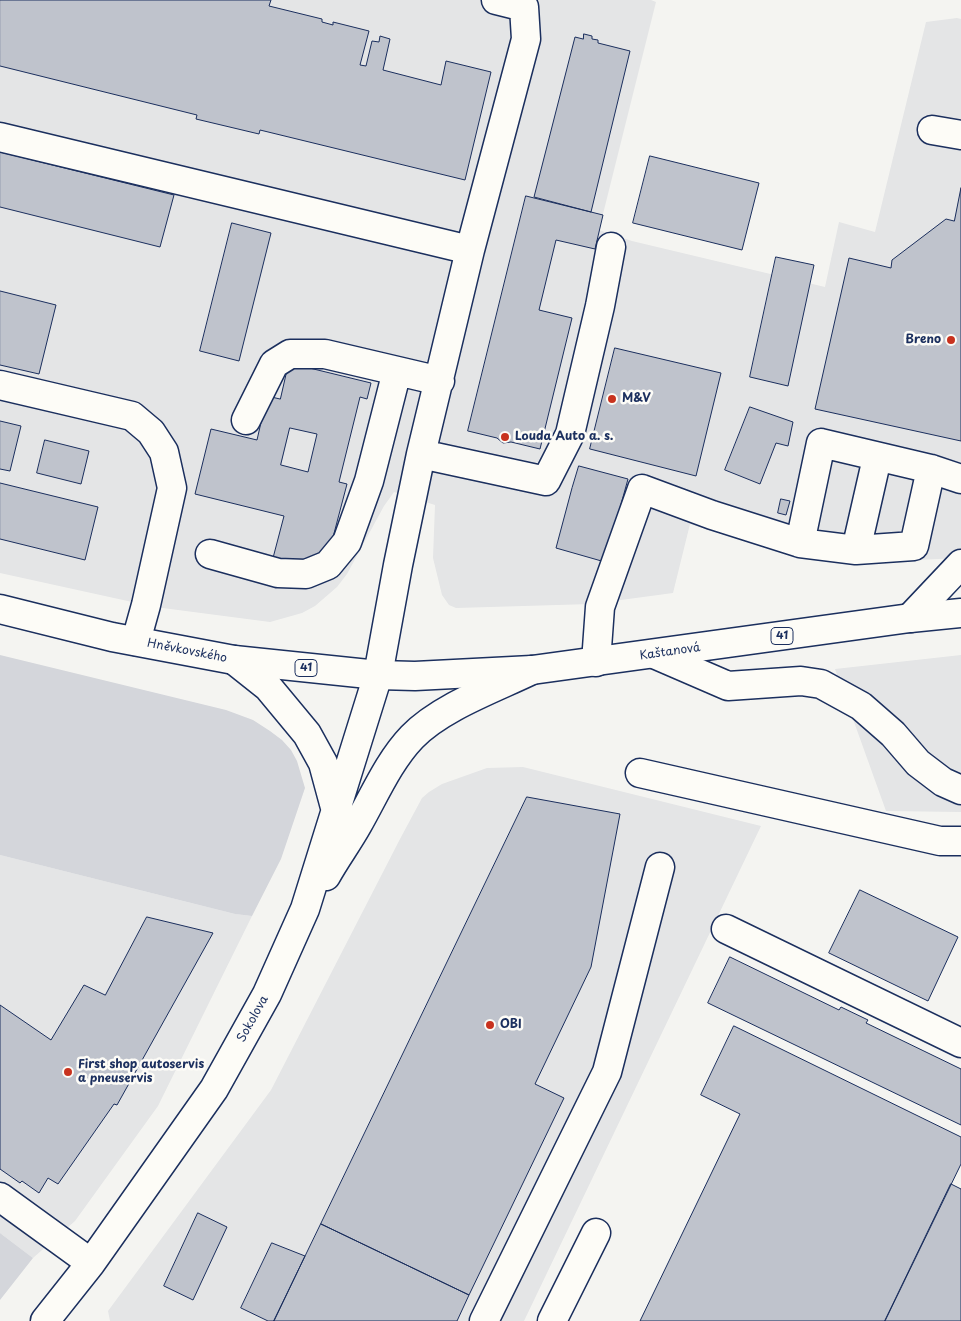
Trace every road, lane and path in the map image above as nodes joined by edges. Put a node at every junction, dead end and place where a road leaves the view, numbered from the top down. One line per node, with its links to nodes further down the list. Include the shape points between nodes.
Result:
1 (496, 0): 6 (street, Sokolova, via 524,7 526,39)
2 (932, 130): 3 (street)
3 (961, 135)
4 (0, 137): 6 (street)
5 (611, 247): 11 (street, via 570,434 546,481)
6 (470, 250): 8 (street, Sokolova)
7 (397, 371): 8 (street); 10 (street, via 325,354 290,354 274,364); 17 (street, via 369,481 347,542 328,565 306,574 278,574)
8 (440, 381): 11 (street, Sokolova)
9 (0, 384): 22 (street, via 132,416 151,432 164,452 172,488)
10 (246, 420)
11 (421, 454): 27 (street, Sokolova)
12 (877, 458): 13 (street); 15 (street, via 821,444); 16 (street)
13 (931, 469): 14 (street); 16 (street, via 914,546)
14 (961, 479)
15 (800, 543): 16 (street); 25 (street, via 642,489 600,608)
16 (856, 550)
17 (210, 554)
18 (961, 564): 21 (street)
19 (0, 608): 22 (street, Hněvkovského / 41)
20 (961, 613): 21 (street, Kaštanová / 41)
21 (910, 618): 23 (street, Kaštanová / 41)
22 (136, 641): 24 (street, Hněvkovského / 41)
23 (654, 654): 25 (street, Kaštanová / 41); 29 (street, via 728,686 801,681 821,684 862,706 893,734 918,764)
24 (234, 660): 27 (street, Hněvkovského / 41); 30 (street, via 268,687 307,734 322,763)
25 (596, 662): 26 (street, Kaštanová / 41)
26 (532, 670): 27 (street, Kaštanová / 41); 33 (street, via 449,709 413,736 395,760)
27 (378, 675): 30 (street, Sokolova)
28 (640, 773): 31 (street, via 940,841)
29 (961, 790)
30 (336, 811): 33 (street, Sokolova)
31 (961, 841)
32 (660, 867): 40 (street, via 607,1072)
33 (305, 909): 38 (street, Sokolova, via 267,994 214,1089)
34 (726, 929): 35 (street)
35 (961, 1043)
36 (0, 1198): 38 (street)
37 (596, 1233): 41 (street)
38 (91, 1263): 39 (street, Sokolova)
39 (55, 1317)
40 (484, 1321)
41 (552, 1321)

